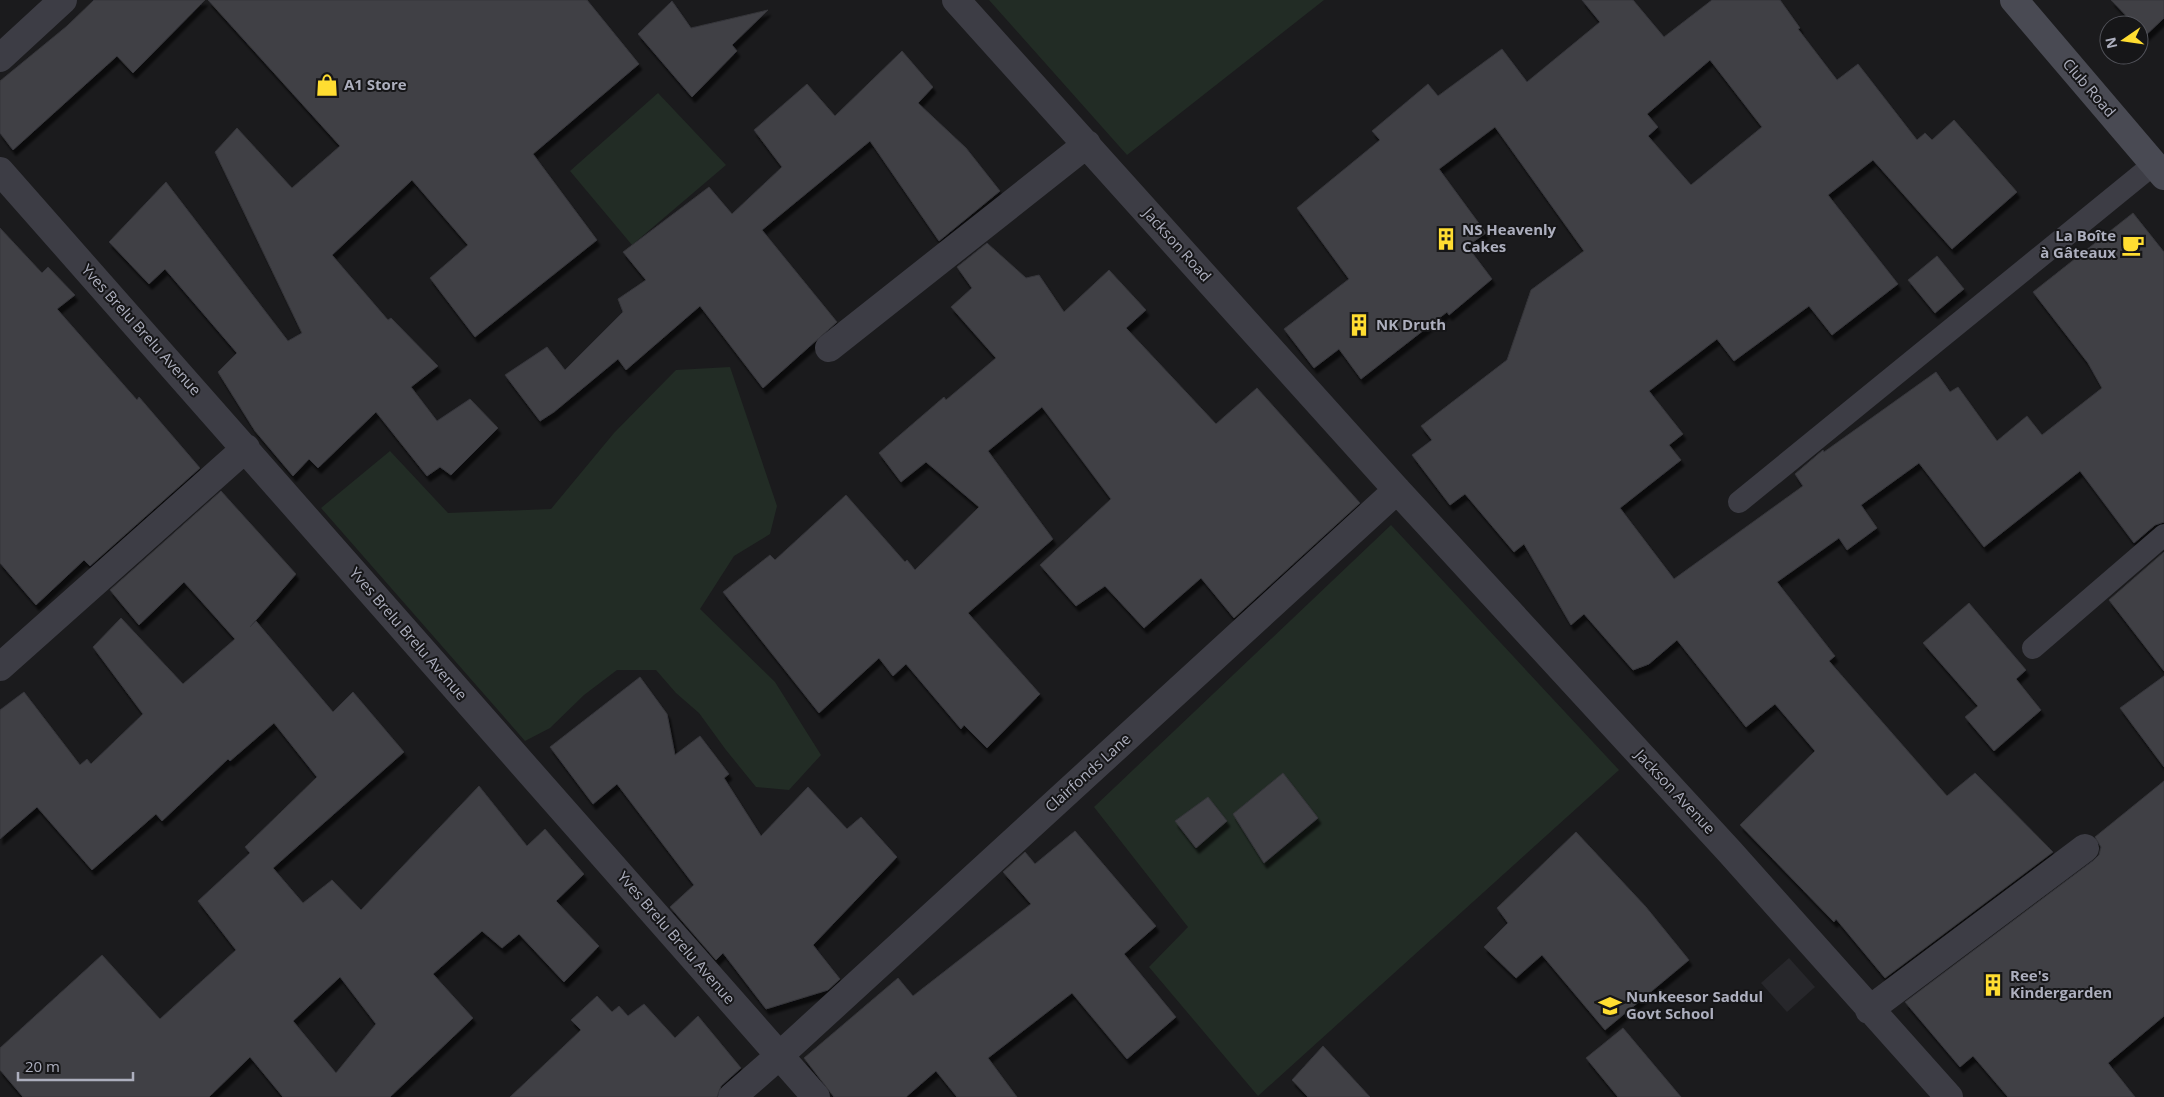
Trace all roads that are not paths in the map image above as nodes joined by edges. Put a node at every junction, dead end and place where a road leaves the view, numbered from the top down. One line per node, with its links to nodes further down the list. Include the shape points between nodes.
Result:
1 (63, 0): 4 (street)
2 (956, 0): 5 (street, Jackson Road)
3 (2014, 0): 6 (street, Club Road)
4 (0, 58)
5 (1087, 144): 8 (street); 10 (street, Jackson Road)
6 (2159, 170): 11 (lane)
7 (0, 171): 9 (street, Yves Brelu Brelu Avenue)
8 (829, 348)
9 (246, 448): 14 (street); 17 (street, Yves Brelu Brelu Avenue)
10 (1397, 490): 16 (street, Jackson Avenue, via 1730,852); 17 (street, Clairfonds Lane)
11 (1739, 502)
12 (2164, 535): 13 (lane)
13 (2032, 648)
14 (0, 667)
15 (2085, 848): 16 (street)
16 (1869, 1010): 20 (street, Jackson Avenue)
17 (779, 1056): 18 (street, Clairfonds Lane); 19 (street, Yves Brelu Brelu Avenue)
18 (732, 1097)
19 (816, 1097)
20 (1949, 1097)

